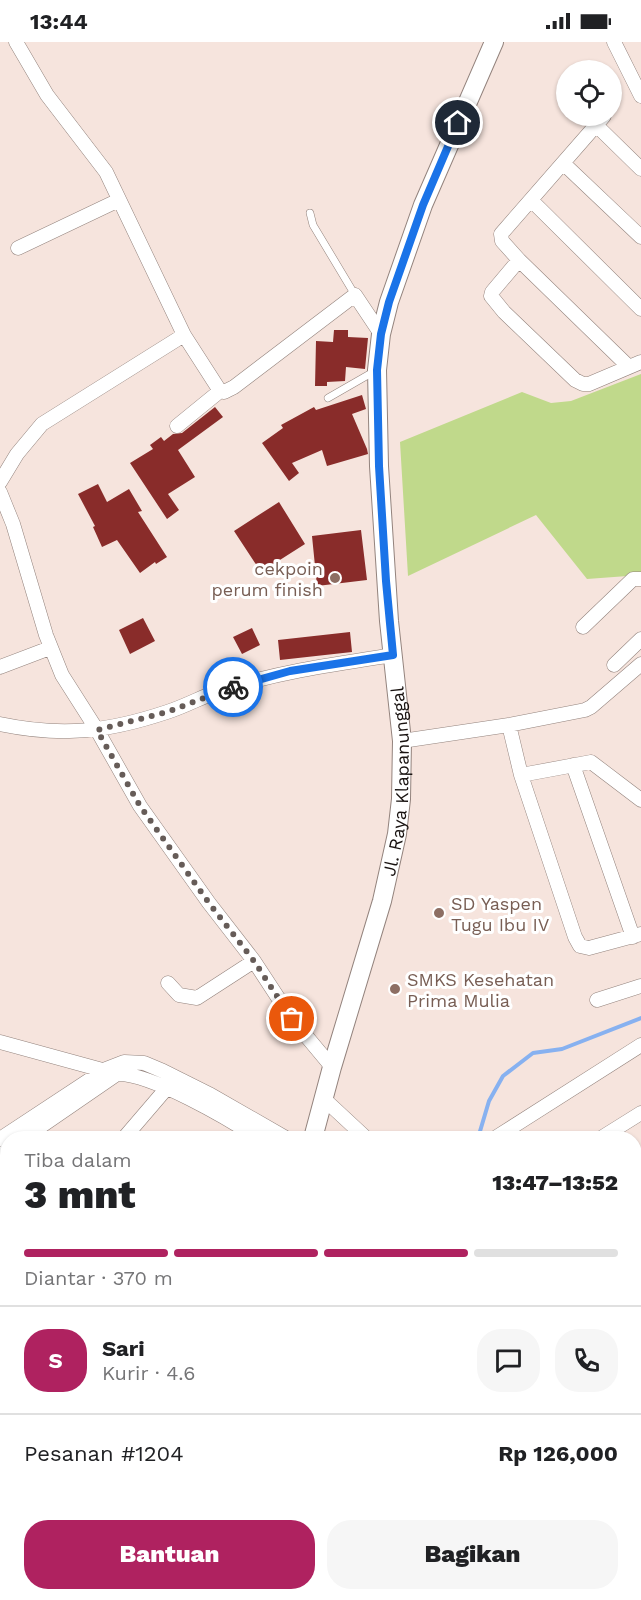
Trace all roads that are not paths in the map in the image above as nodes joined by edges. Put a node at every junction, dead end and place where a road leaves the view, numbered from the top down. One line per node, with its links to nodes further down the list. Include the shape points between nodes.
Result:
1 (16, 42): 9 (street, via 47,95 106,172)
2 (494, 42): 17 (street, Jl. Raya Klapanunggal, via 423,205)
3 (614, 42): 4 (street)
4 (641, 96)
5 (596, 126): 7 (street)
6 (604, 126): 8 (street)
7 (563, 163): 10 (street); 12 (street)
8 (641, 169)
9 (119, 200): 13 (street); 18 (street)
10 (531, 200): 14 (street, via 500,238); 16 (street)
11 (310, 213): 15 (lane, via 313,225)
12 (641, 237)
13 (18, 248)
14 (519, 260): 19 (street); 19 (street, via 491,294 504,312 575,380 583,384)
15 (355, 295): 17 (street); 21 (street, via 234,387)
16 (641, 309)
17 (381, 334): 20 (street, Jl. Raya Klapanunggal)
18 (184, 335): 21 (street); 24 (street, via 42,424)
19 (635, 365)
20 (377, 370): 22 (lane); 30 (street, Jl. Raya Klapanunggal, via 379,466)
21 (220, 391): 23 (street)
22 (328, 398)
23 (177, 426)
24 (0, 482)
25 (0, 492): 29 (street)
26 (641, 579): 27 (street, via 633,579)
27 (583, 627)
28 (641, 639): 31 (street)
29 (50, 648): 32 (street); 36 (street, via 62,675)
30 (393, 655): 36 (street, via 290,671 220,690 167,712); 37 (street, Jl. Raya Klapanunggal)
31 (614, 665)
32 (0, 667)
33 (640, 667): 35 (street, via 591,707)
34 (0, 724): 36 (street, via 41,732)
35 (509, 725): 37 (street); 39 (street)
36 (97, 730): 42 (street, via 140,806)
37 (402, 741): 48 (street, Jl. Raya Klapanunggal, via 397,834 382,901)
38 (573, 765): 39 (street); 40 (street, via 591,762); 41 (street)
39 (521, 775): 41 (street, via 580,946 589,948)
40 (640, 801)
41 (637, 935)
42 (254, 961): 43 (street, via 197,998 183,997); 48 (street, via 292,1019)
43 (168, 983)
44 (641, 986): 45 (street)
45 (597, 1000)
46 (641, 1045): 60 (street)
47 (3, 1046): 49 (street)
48 (332, 1067): 51 (street, Jl. Raya Klapanunggal)
49 (111, 1072): 50 (street); 53 (street); 54 (street); 57 (street, via 124,1062 144,1063)
50 (166, 1089): 55 (street); 56 (street)
51 (324, 1099): 58 (street, Jl. Raya Klapanunggal); 59 (street)
52 (641, 1113): 61 (street)
53 (13, 1131)
54 (33, 1131)
55 (130, 1131)
56 (248, 1131)
57 (274, 1131)
58 (315, 1131)
59 (358, 1131)
60 (506, 1131)
61 (612, 1131)

